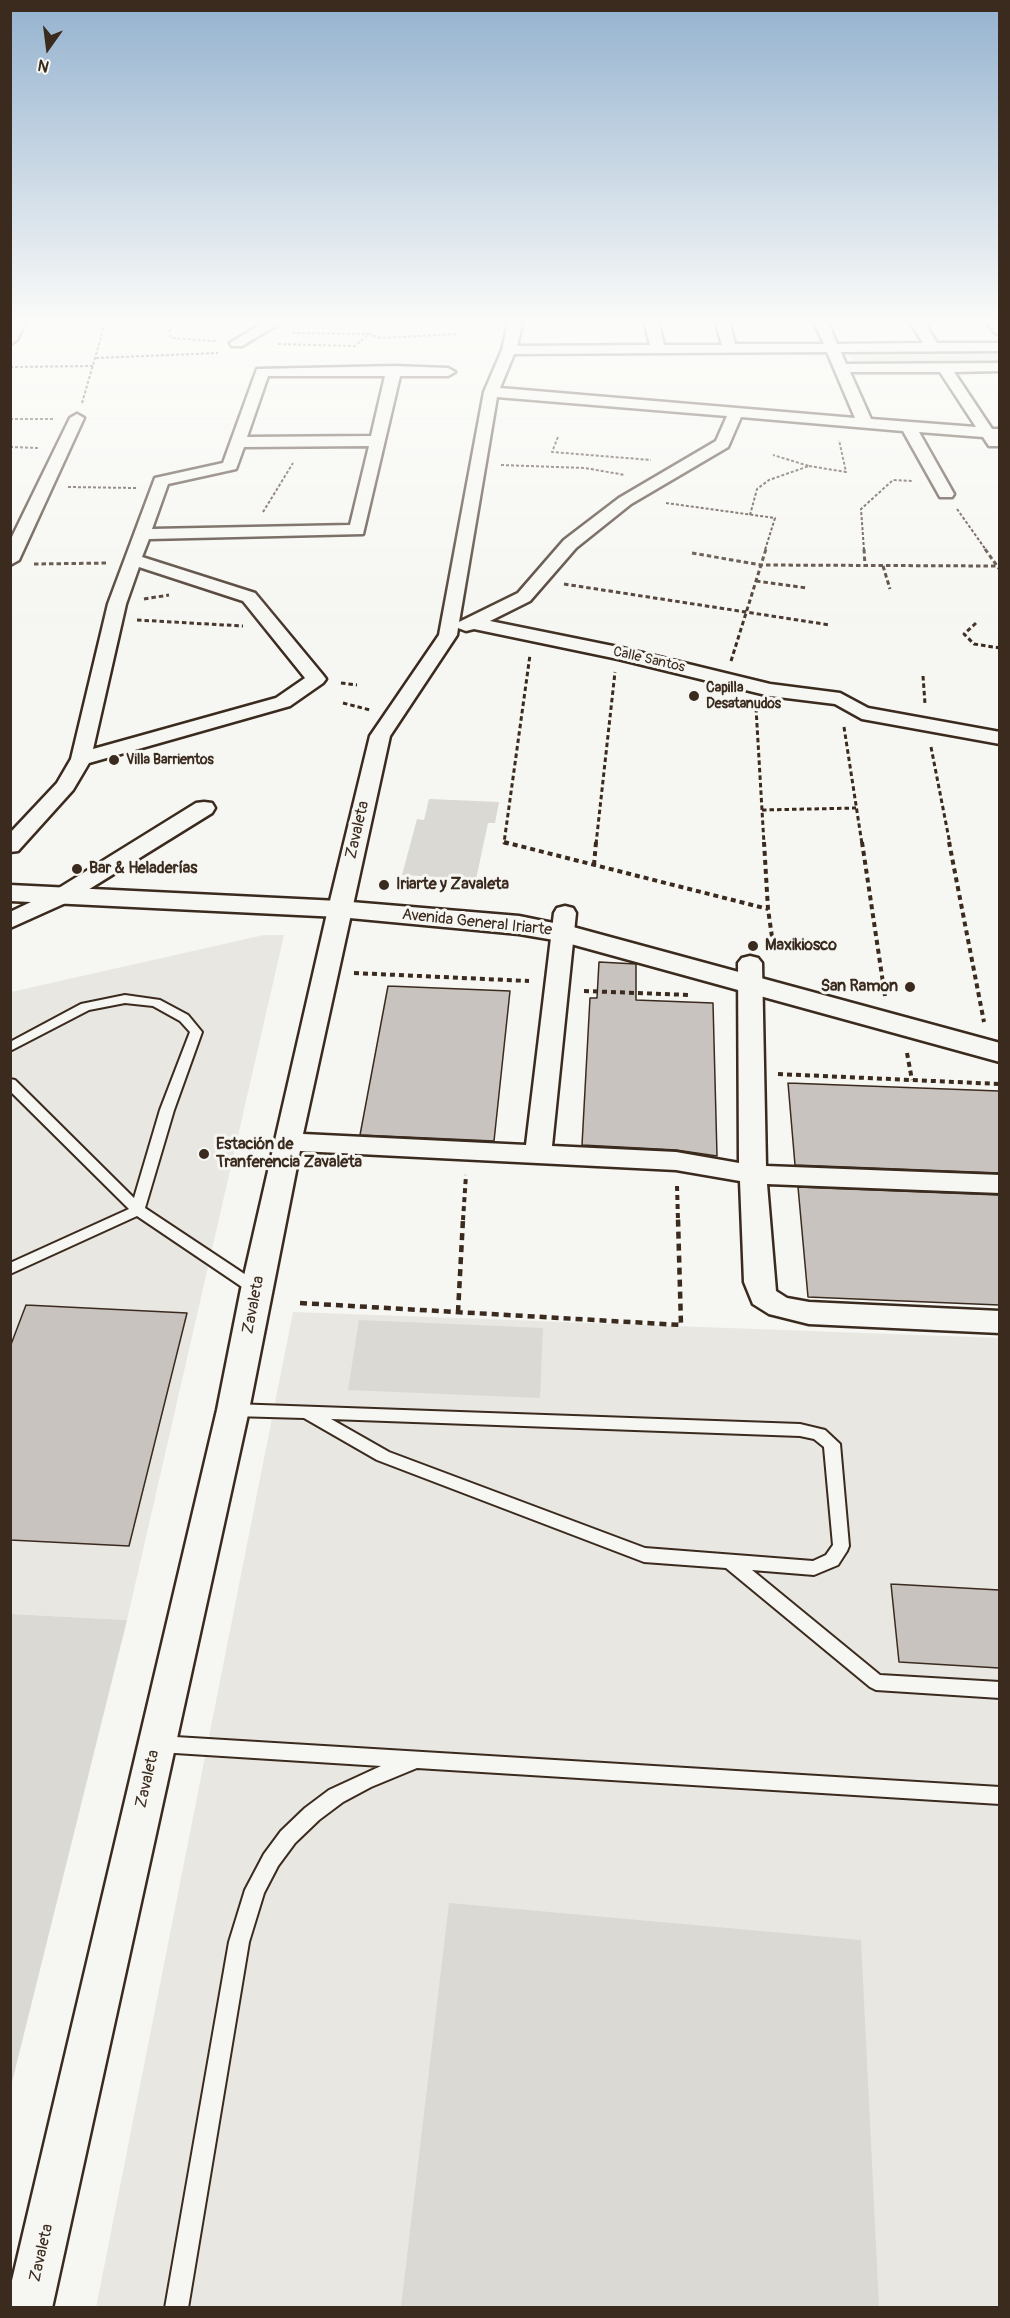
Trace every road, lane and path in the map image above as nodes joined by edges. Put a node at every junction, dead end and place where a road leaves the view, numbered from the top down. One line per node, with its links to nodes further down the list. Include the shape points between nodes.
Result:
1 (72, 428): 20 (street)
2 (242, 428): 13 (street)
3 (380, 428): 12 (street)
4 (484, 428): 16 (street, Zavaleta)
5 (729, 428): 17 (street, via 723,444)
6 (837, 428): 18 (path, via 846,472)
7 (910, 428): 21 (street)
8 (923, 428): 9 (street)
9 (993, 434): 14 (street)
10 (558, 436): 17 (path, via 552,452)
11 (306, 441): 12 (street); 13 (street); 25 (path)
12 (377, 441): 25 (street, via 357,530)
13 (237, 442): 22 (street, via 230,466 161,482)
14 (999, 452)
15 (773, 455): 18 (path)
16 (478, 464): 19 (path, via 585,468); 46 (street, Zavaleta)
17 (687, 465): 19 (street)
18 (809, 466): 24 (path, via 769,480 757,489)
19 (658, 482): 23 (street)
20 (44, 487): 22 (path); 28 (street)
21 (942, 488): 32 (path, via 893,480 861,508); 34 (path)
22 (158, 489): 26 (street)
23 (629, 498): 24 (path); 36 (street, via 570,544)
24 (750, 514): 31 (path, via 775,518)
25 (251, 532): 26 (street)
26 (142, 534): 29 (street)
27 (692, 553): 31 (path)
28 (10, 560)
29 (133, 561): 30 (path); 41 (street); 45 (street, via 249,597)
30 (31, 564)
31 (761, 565): 32 (path); 37 (path)
32 (865, 566): 33 (path)
33 (883, 566): 34 (path); 39 (path)
34 (997, 566): 35 (path)
35 (999, 570)
36 (539, 580): 40 (path); 42 (street, via 524,597)
37 (756, 581): 38 (path); 40 (path)
38 (807, 588)
39 (890, 589)
40 (746, 612): 44 (path); 50 (path)
41 (114, 618): 45 (path); 55 (street)
42 (472, 623): 46 (street); 47 (street, Calle Santos)
43 (976, 623): 48 (path, via 964,634 974,644)
44 (830, 625)
45 (274, 628): 55 (street, via 316,679 283,702)
46 (448, 635): 64 (street, Zavaleta, via 380,736)
47 (532, 635): 49 (street, Calle Santos); 60 (path, via 504,843)
48 (999, 648)
49 (618, 653): 50 (street, Calle Santos); 60 (path)
50 (725, 679): 51 (street, Calle Santos)
51 (754, 686): 52 (street, Calle Santos); 58 (path)
52 (840, 699): 53 (street, Calle Santos, via 862,713); 57 (path)
53 (926, 725): 54 (street, Calle Santos); 74 (path)
54 (999, 738)
55 (81, 759): 59 (street, via 66,786)
56 (204, 808): 62 (street)
57 (856, 808): 58 (path); 73 (path)
58 (762, 810): 65 (path)
59 (10, 846)
60 (594, 866): 65 (path)
61 (10, 884): 62 (main road, Avenida General Iriarte)
62 (69, 891): 63 (main road, Avenida General Iriarte); 64 (main road, Avenida General Iriarte); 66 (street)
63 (10, 893)
64 (341, 901): 67 (main road, Avenida General Iriarte, via 453,918); 69 (street, Zavaleta)
65 (768, 909): 68 (path)
66 (10, 921)
67 (564, 923): 70 (main road, Avenida General Iriarte); 71 (street)
68 (778, 970): 70 (main road, Avenida General Iriarte); 73 (main road, Avenida General Iriarte)
69 (325, 972): 71 (path); 80 (street, Zavaleta)
70 (750, 974): 76 (main road, Avenida General Iriarte); 77 (street)
71 (557, 986): 72 (path); 82 (street)
72 (694, 995)
73 (886, 999): 74 (main road, Avenida General Iriarte)
74 (992, 1028)
75 (10, 1047): 86 (lane, via 85,1007 124,999 156,1003 184,1018 196,1032 167,1110)
76 (999, 1053)
77 (752, 1073): 79 (path); 84 (street)
78 (10, 1083): 86 (lane)
79 (999, 1084)
80 (289, 1142): 81 (street); 88 (street, Zavaleta)
81 (468, 1151): 82 (street); 90 (path)
82 (538, 1154): 83 (street)
83 (676, 1161): 84 (street); 90 (path, via 681,1325)
84 (753, 1174): 85 (street); 91 (street, via 759,1282 763,1297 769,1302 790,1311 809,1313)
85 (999, 1184)
86 (138, 1210): 87 (lane); 88 (lane)
87 (10, 1269)
88 (256, 1289): 92 (street, Zavaleta)
89 (300, 1303): 90 (path)
90 (458, 1312)
91 (999, 1322)
92 (233, 1410): 93 (lane); 96 (street, Zavaleta)
93 (307, 1413): 94 (lane, via 383,1456 644,1555); 94 (lane, via 800,1430 819,1434 832,1444 841,1546 832,1560 814,1568)
94 (729, 1561): 95 (lane, via 876,1682)
95 (999, 1690)
96 (156, 1744): 97 (lane); 99 (street, Zavaleta)
97 (417, 1761): 98 (lane); 100 (lane, via 364,1781 312,1814 288,1837 255,1890 239,1942)
98 (999, 1796)
99 (29, 2307)
100 (176, 2307)

